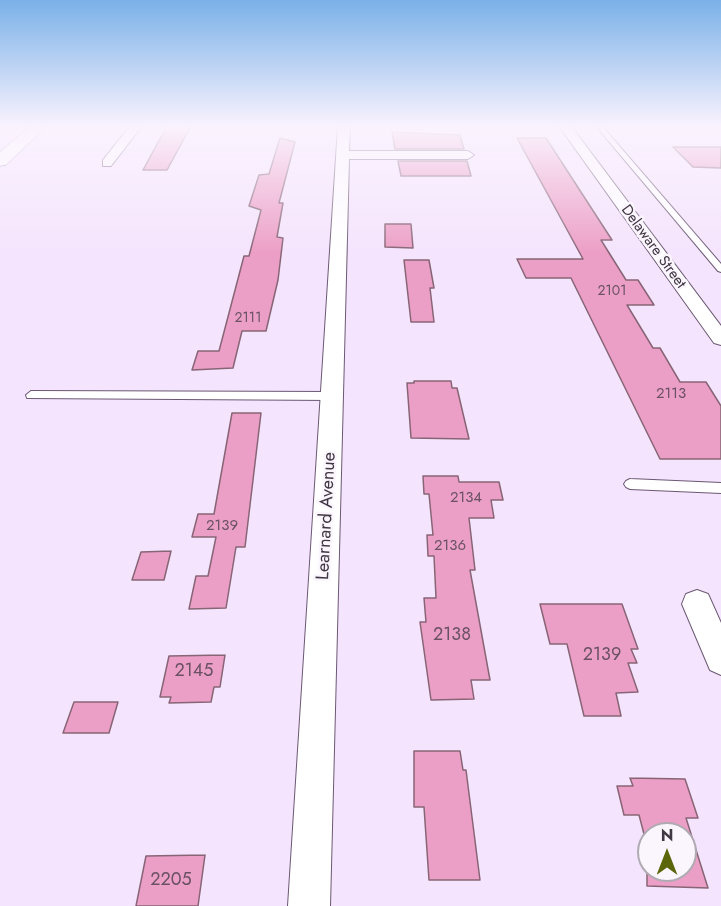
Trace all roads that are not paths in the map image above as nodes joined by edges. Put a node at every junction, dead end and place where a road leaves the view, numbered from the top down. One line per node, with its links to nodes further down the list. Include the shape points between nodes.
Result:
1 (342, 168): 7 (street, Learnard Avenue)
2 (595, 168): 5 (street, Delaware Street)
3 (635, 168): 4 (lane)
4 (721, 269)
5 (721, 339)
6 (31, 395): 7 (lane)
7 (332, 396): 12 (street, Learnard Avenue)
8 (630, 484): 9 (lane)
9 (721, 488)
10 (697, 604): 11 (street)
11 (721, 659)
12 (309, 906)

